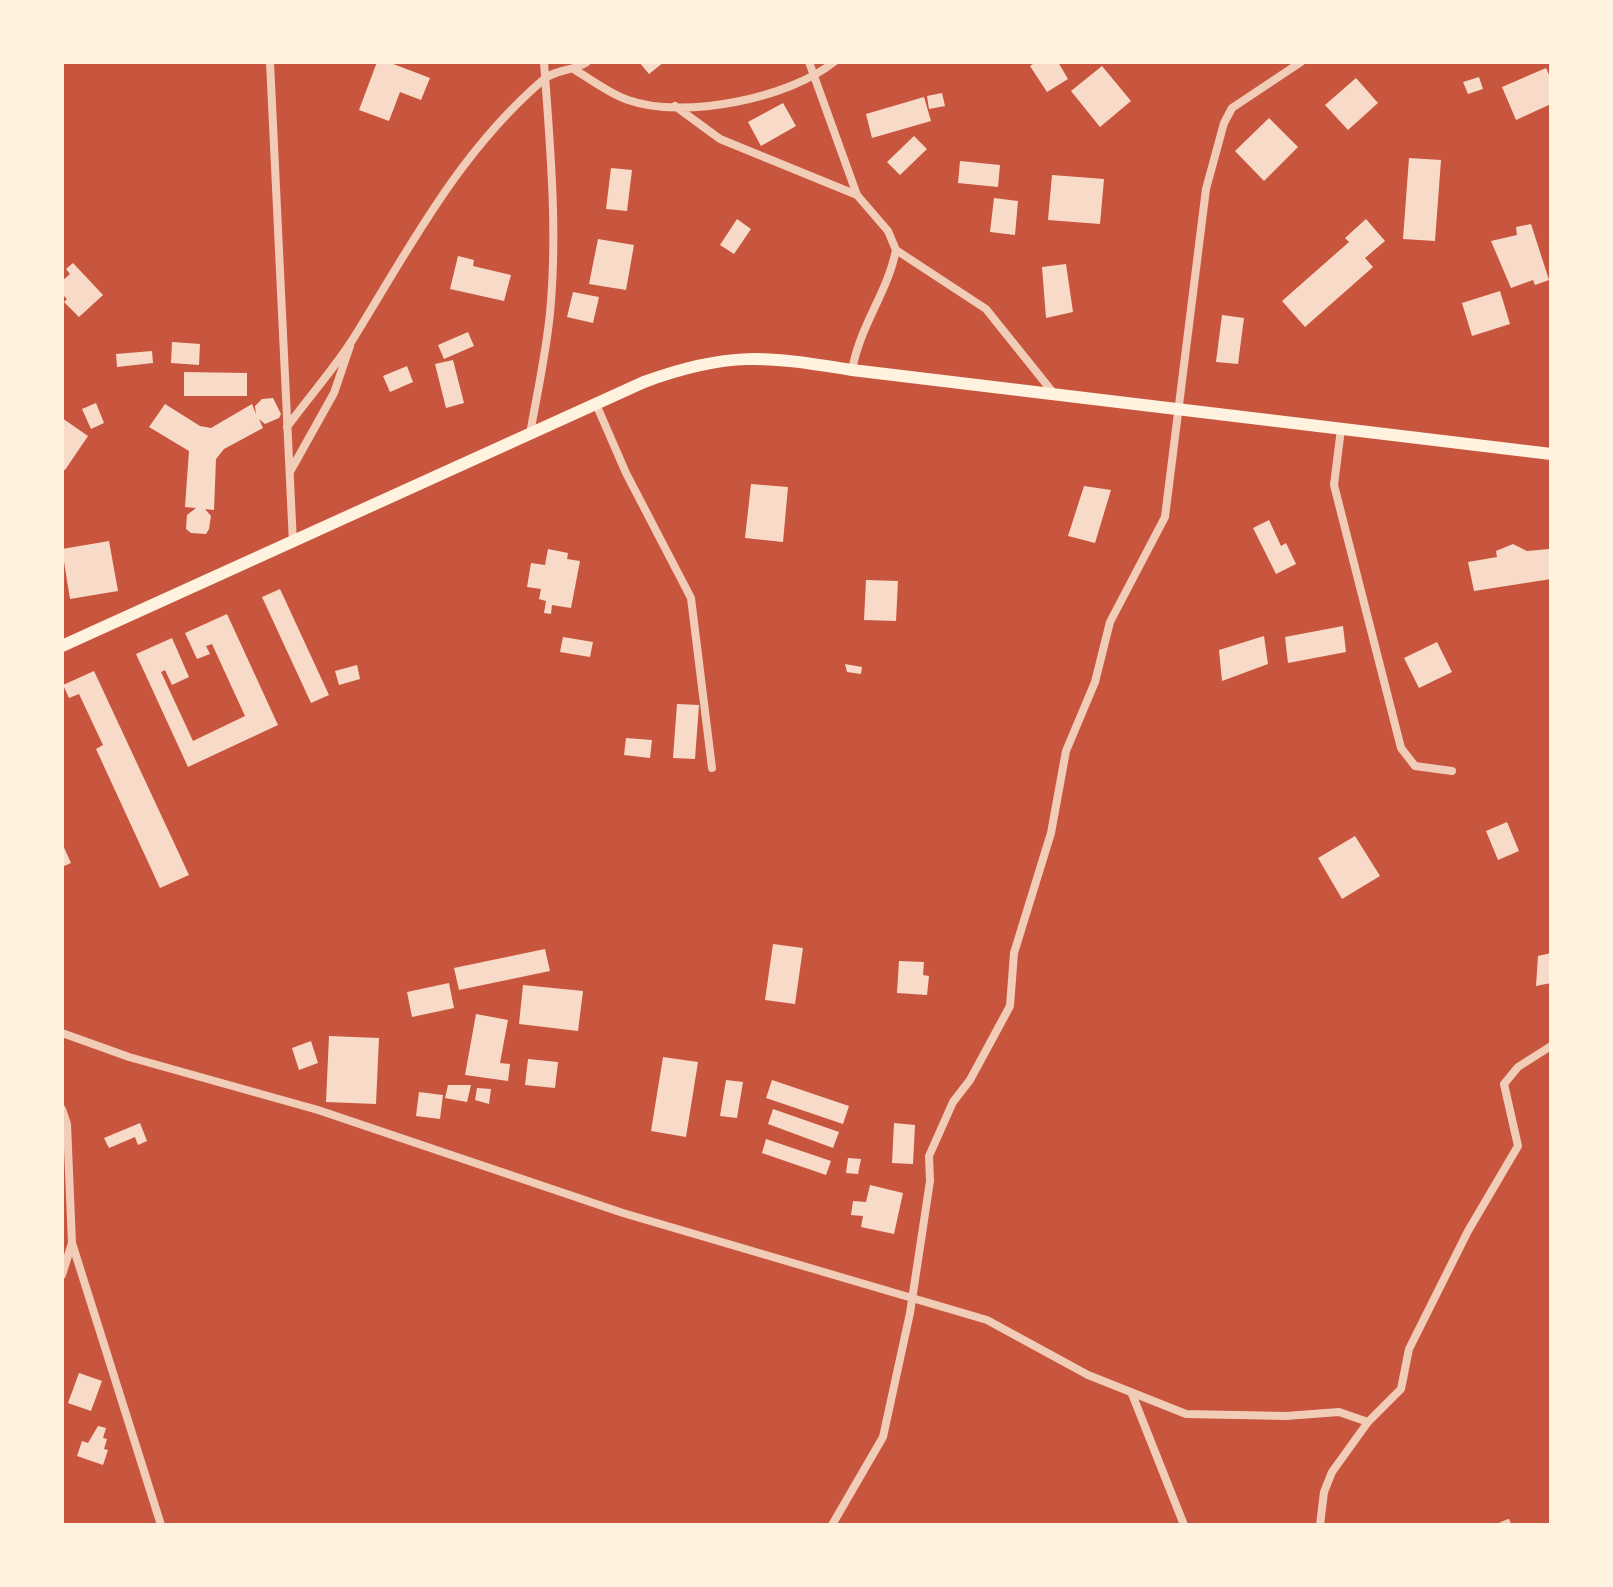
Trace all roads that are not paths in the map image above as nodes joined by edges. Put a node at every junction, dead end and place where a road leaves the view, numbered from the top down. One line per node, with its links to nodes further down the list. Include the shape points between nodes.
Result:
1 (270, 62): 18 (street)
2 (544, 62): 8 (street)
3 (587, 62): 7 (street)
4 (809, 62): 9 (street)
5 (834, 62): 9 (street)
6 (1301, 62): 17 (street, via 1232,108 1224,123 1206,189)
7 (575, 70): 8 (street); 10 (street, via 625,99)
8 (545, 77): 13 (street, via 460,168 419,225); 20 (street, via 552,283)
9 (813, 79): 10 (street, via 744,101); 11 (street)
10 (675, 106): 11 (street, via 720,139)
11 (857, 195): 12 (street, via 888,231)
12 (896, 250): 14 (street, via 891,274 858,338); 15 (street, via 986,309)
13 (351, 341): 18 (street); 22 (street, via 334,393)
14 (852, 370): 15 (main road); 16 (main road, via 784,359 713,360 680,368)
15 (1055, 395): 17 (main road)
16 (596, 404): 20 (main road); 25 (street, via 691,598)
17 (1177, 409): 19 (main road); 32 (street, via 1165,517 1110,622 1095,682 1066,751 1051,833 1014,953 1010,1006 953,1102 929,1156 930,1181)
18 (287, 427): 22 (street)
19 (1341, 429): 21 (main road); 26 (street, via 1334,485 1401,748 1415,766)
20 (530, 434): 23 (main road)
21 (1551, 454)
22 (290, 472): 23 (street)
23 (293, 544): 24 (main road)
24 (62, 646)
25 (712, 768)
26 (1452, 771)
27 (62, 1033): 32 (street)
28 (1551, 1046): 34 (street, via 1518,1067 1504,1084 1518,1146 1409,1349 1401,1389)
29 (62, 1109): 30 (street, via 69,1147)
30 (72, 1243): 31 (street); 35 (street)
31 (62, 1275)
32 (911, 1300): 33 (street, via 998,1325); 36 (street, via 883,1437)
33 (1132, 1394): 34 (street, via 1186,1414 1339,1412); 37 (street)
34 (1368, 1422): 38 (street, via 1332,1472)
35 (161, 1525)
36 (832, 1525)
37 (1184, 1525)
38 (1320, 1525)
39 (1499, 1525): 40 (lane)
40 (1509, 1525)

